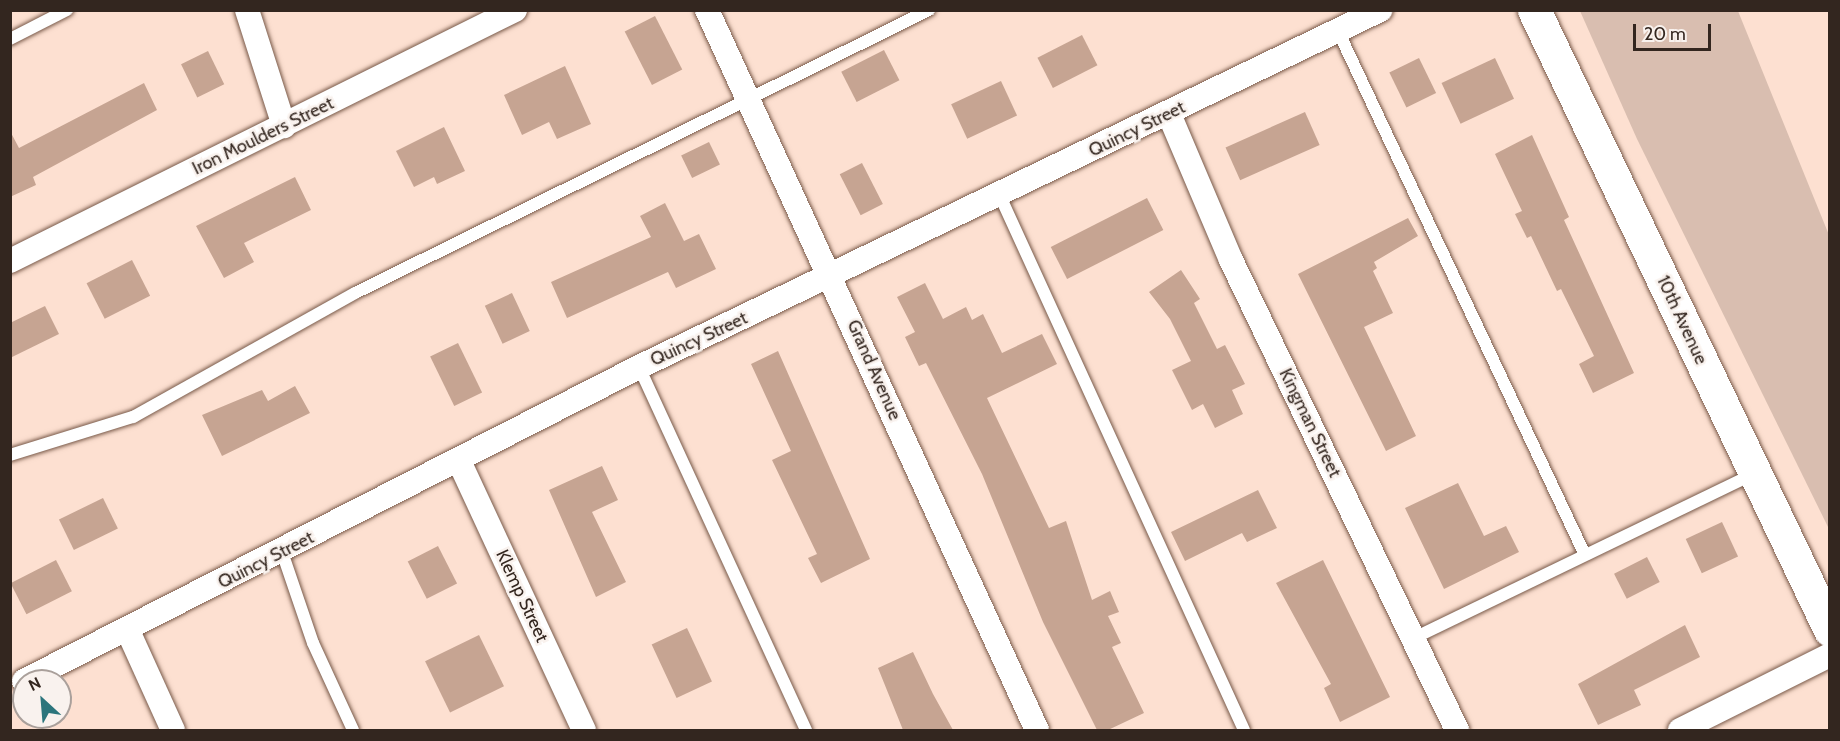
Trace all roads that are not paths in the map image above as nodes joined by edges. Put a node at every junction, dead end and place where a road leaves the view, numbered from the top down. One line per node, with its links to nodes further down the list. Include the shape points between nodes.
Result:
1 (67, 10): 9 (lane)
2 (247, 10): 12 (street)
3 (515, 10): 12 (street, Iron Moulders Street)
4 (707, 10): 10 (street, Grand Avenue)
5 (929, 10): 10 (lane)
6 (1380, 10): 8 (street, Quincy Street)
7 (1534, 10): 19 (street, 10th Avenue)
8 (1338, 31): 11 (street, Quincy Street); 21 (lane)
9 (10, 39)
10 (748, 102): 15 (street, Grand Avenue); 17 (lane, via 356,293 133,417)
11 (1169, 114): 13 (street, Quincy Street); 24 (street, Kingman Street, via 1231,260)
12 (284, 126): 14 (street, Iron Moulders Street)
13 (1000, 196): 15 (street, Quincy Street); 32 (lane)
14 (10, 261)
15 (832, 278): 16 (street, Quincy Street); 31 (street, Grand Avenue)
16 (639, 366): 18 (street, Quincy Street); 30 (lane)
17 (10, 455)
18 (459, 461): 20 (street, Quincy Street); 29 (street, Klemp Street)
19 (1755, 473): 21 (lane); 22 (street, 10th Avenue)
20 (282, 552): 23 (street, Quincy Street); 28 (lane, via 313,643)
21 (1585, 555): 24 (lane)
22 (1830, 630)
23 (128, 631): 26 (street, Quincy Street); 27 (street)
24 (1414, 638): 33 (street, Kingman Street)
25 (1830, 655): 34 (street)
26 (49, 669)
27 (173, 730)
28 (353, 730)
29 (584, 730)
30 (806, 730)
31 (1037, 730)
32 (1244, 730)
33 (1457, 730)
34 (1680, 730)

